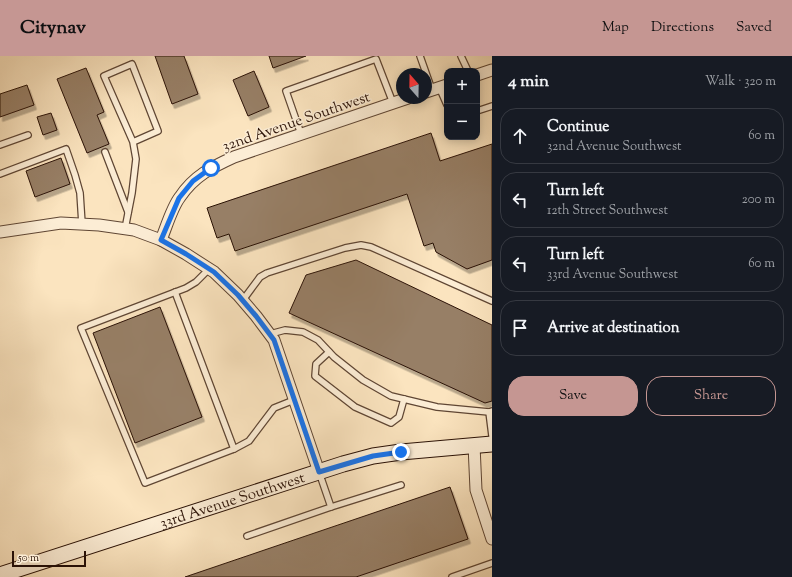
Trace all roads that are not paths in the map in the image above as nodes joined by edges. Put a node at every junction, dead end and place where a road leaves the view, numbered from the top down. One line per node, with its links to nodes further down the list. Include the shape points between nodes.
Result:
1 (420, 56): 6 (lane)
2 (461, 56): 3 (lane)
3 (467, 68)
4 (492, 70): 5 (street)
5 (480, 74)
6 (436, 88): 9 (lane)
7 (396, 102): 8 (street, 32nd Avenue Southwest)
8 (393, 103): 12 (street, 32nd Avenue Southwest); 12 (lane, via 376,59 286,91)
9 (446, 104)
10 (492, 106): 11 (lane)
11 (480, 110)
12 (301, 134): 22 (street, 32nd Avenue Southwest, via 234,157 199,176 179,198)
13 (28, 135): 15 (lane)
14 (133, 142): 14 (lane, via 104,76 132,64 158,131); 18 (lane, via 136,160)
15 (0, 145)
16 (105, 152): 18 (lane)
17 (0, 174): 19 (lane, via 66,149 80,193)
18 (129, 212): 20 (lane)
19 (82, 224): 20 (street); 21 (street, via 61,223)
20 (125, 229): 22 (street)
21 (0, 232)
22 (161, 240): 23 (street)
23 (209, 269): 24 (lane, via 196,282); 25 (street)
24 (175, 292): 35 (lane); 35 (lane, via 82,328 145,483)
25 (243, 300): 26 (lane, via 260,277 267,273 361,245 371,247); 27 (street)
26 (492, 301)
27 (269, 334): 28 (lane, via 285,330 303,332 318,340); 29 (street, via 274,340)
28 (329, 352): 30 (lane, via 363,380 391,396); 30 (lane, via 316,364 316,376 355,407 390,423 399,417)
29 (294, 400): 35 (lane, via 274,408 249,441); 36 (street)
30 (404, 400): 31 (lane, via 438,408)
31 (490, 412): 32 (lane)
32 (492, 436)
33 (492, 444): 34 (street, 33rd Avenue Southwest)
34 (474, 445): 36 (street, 33rd Avenue Southwest, via 384,454); 39 (street, via 476,490)
35 (234, 449)
36 (319, 472): 38 (lane); 43 (street, 33rd Avenue Southwest)
37 (401, 485): 38 (lane)
38 (331, 507): 40 (lane)
39 (490, 527): 41 (street)
40 (247, 536)
41 (492, 539)
42 (492, 563): 44 (lane)
43 (0, 575)
44 (464, 575): 45 (lane)
45 (452, 577)

